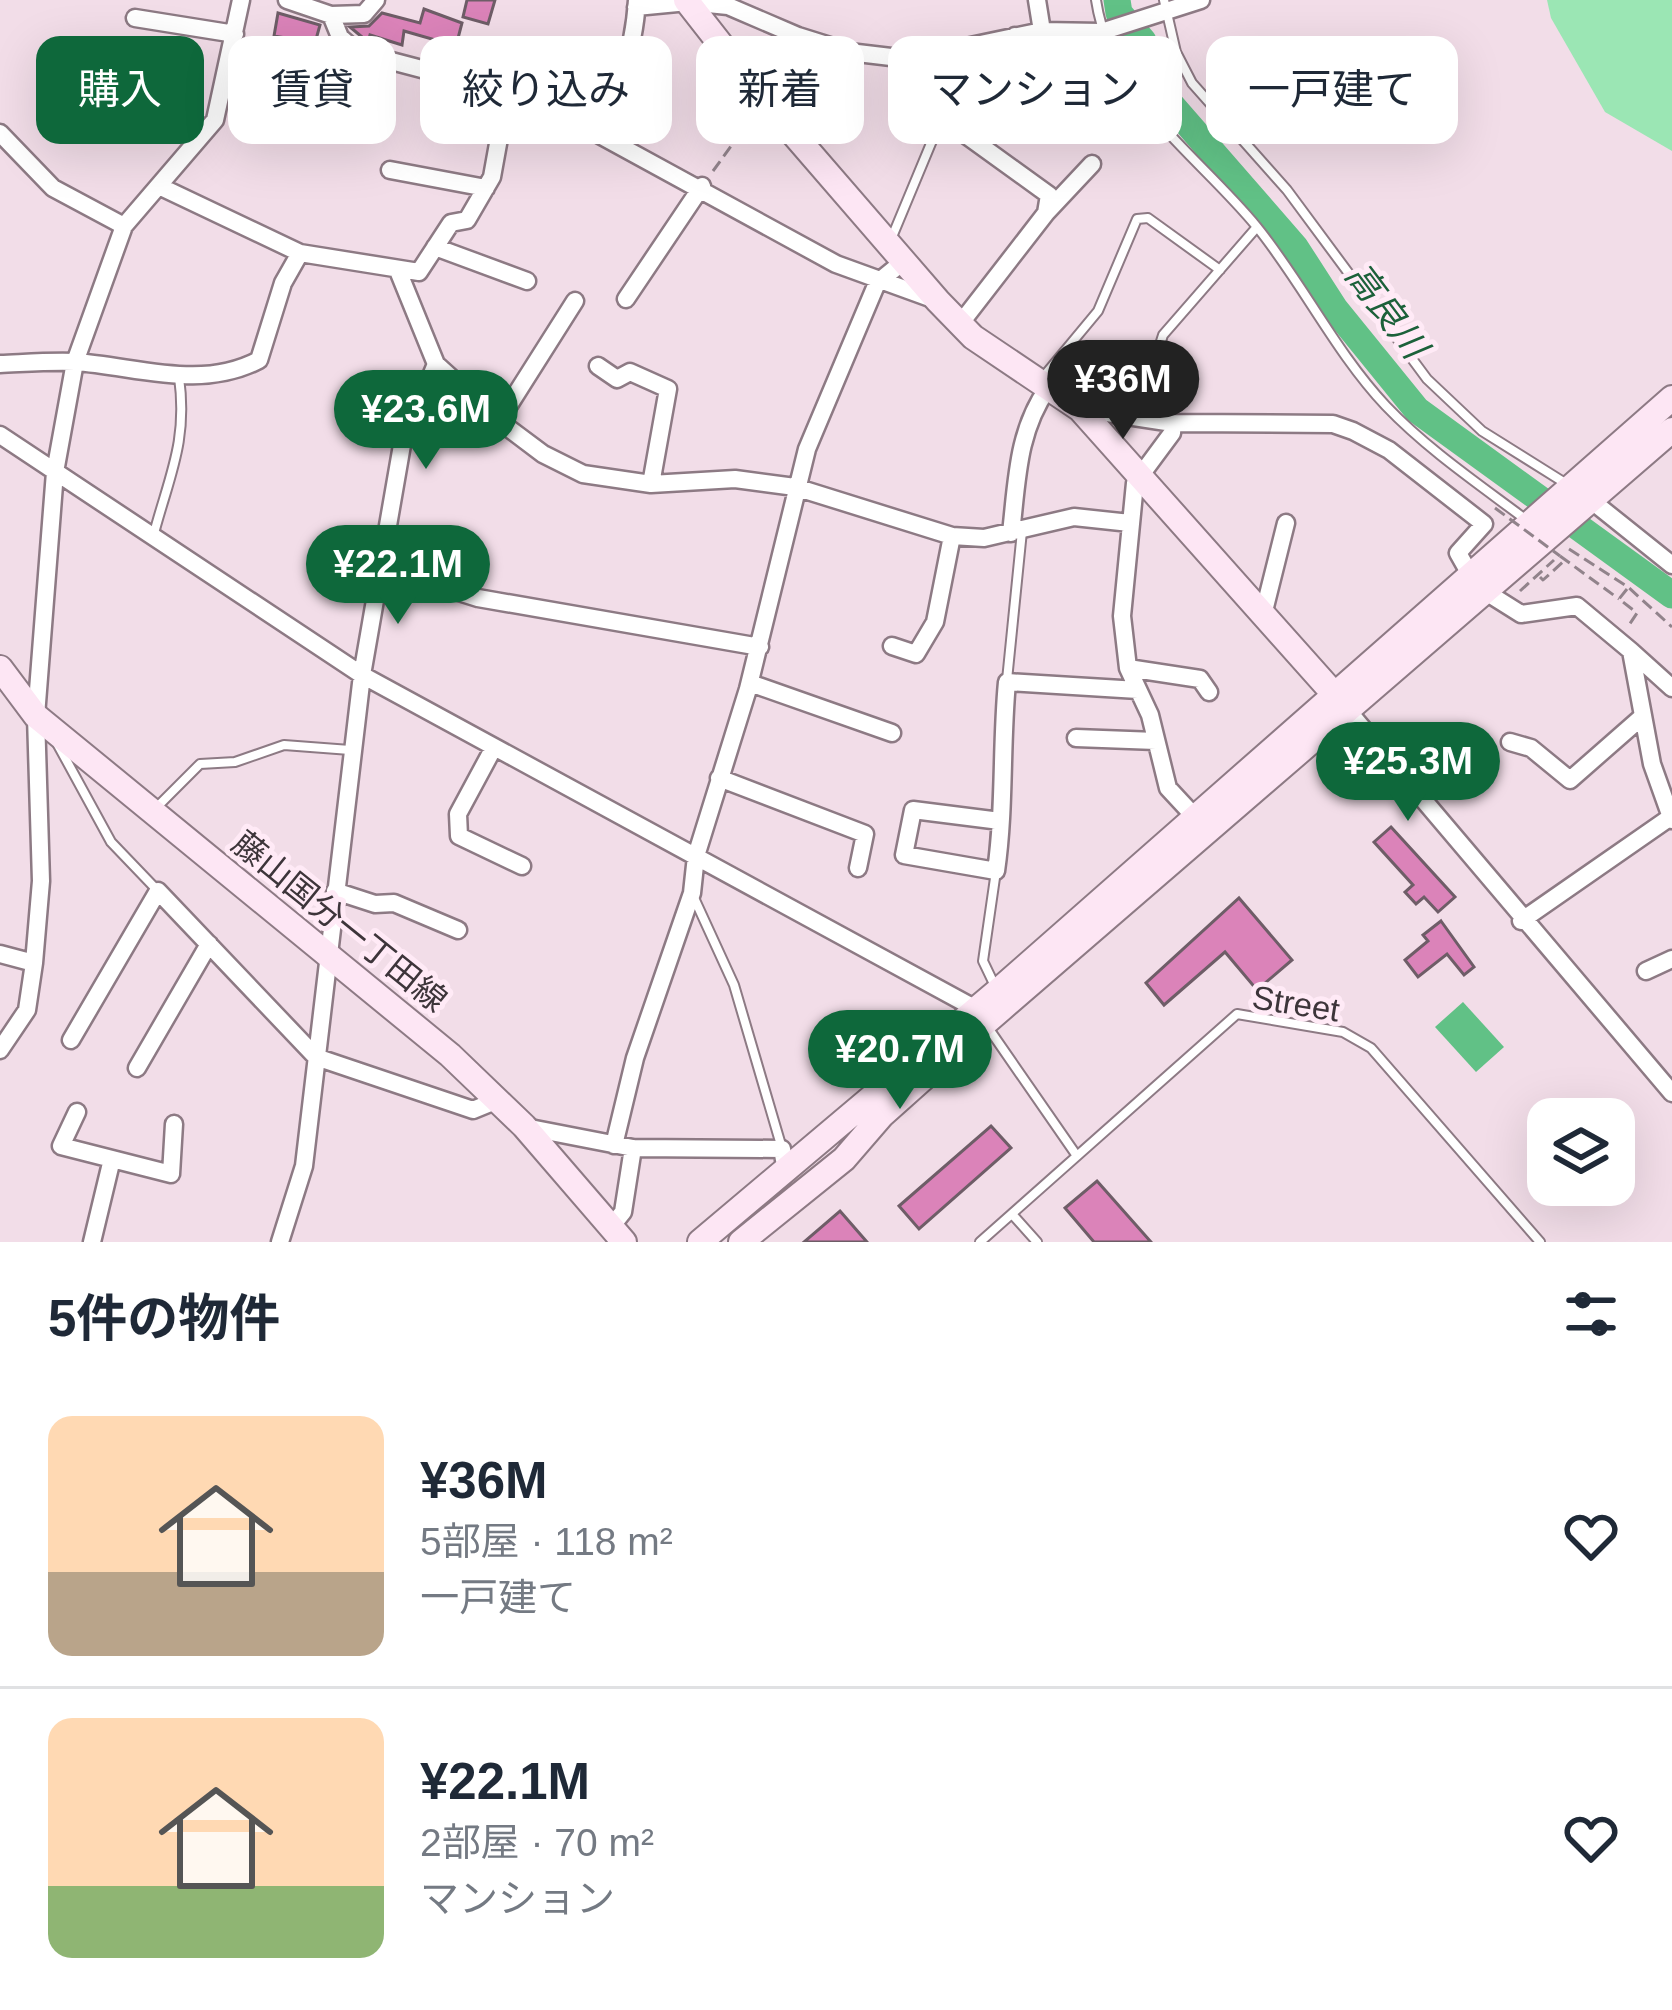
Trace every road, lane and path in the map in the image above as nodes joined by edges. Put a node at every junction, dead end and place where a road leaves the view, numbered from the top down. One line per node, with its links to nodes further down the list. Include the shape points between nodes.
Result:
1 (241, 0): 15 (street)
2 (287, 0): 11 (street)
3 (376, 0): 11 (street, via 364,14)
4 (1037, 0): 13 (street)
5 (1096, 0): 14 (lane)
6 (1201, 0): 10 (street)
7 (687, 1): 8 (street); 9 (street); 17 (street)
8 (729, 3): 19 (street, via 849,52)
9 (636, 4): 16 (street)
10 (1166, 5): 14 (street); 63 (lane, via 1192,83 1287,190 1427,379 1482,431)
11 (331, 15): 20 (street, via 357,52)
12 (135, 18): 15 (street)
13 (1042, 31): 14 (street); 18 (street)
14 (1101, 32): 35 (lane, via 1138,100)
15 (235, 34): 31 (street, via 215,120)
16 (630, 36)
17 (715, 36)
18 (1015, 36)
19 (888, 55)
20 (420, 70)
21 (0, 133): 34 (street, via 53,188)
22 (496, 144): 32 (street)
23 (623, 144): 30 (street)
24 (733, 144): 30 (path)
25 (803, 144): 38 (street)
26 (933, 144): 38 (lane)
27 (978, 144): 33 (street, via 1049,195)
28 (1092, 164): 33 (street)
29 (391, 170): 32 (street)
30 (702, 186): 42 (street); 43 (street)
31 (161, 187): 34 (street); 37 (street)
32 (486, 188): 36 (street, via 467,220 451,223)
33 (1046, 213): 46 (street)
34 (124, 226): 47 (street)
35 (1257, 227): 39 (lane); 72 (lane, via 1383,403)
36 (435, 247): 40 (street, via 419,272); 41 (street)
37 (300, 253): 40 (street); 51 (street, via 259,360)
38 (896, 253): 42 (street); 45 (street)
39 (1220, 270): 52 (lane, via 1148,218 1137,219 1098,310); 55 (lane, via 1163,335)
40 (400, 273): 49 (street)
41 (527, 281)
42 (877, 283): 45 (street); 64 (street)
43 (626, 299)
44 (574, 301): 56 (street)
45 (938, 301): 46 (street)
46 (960, 324): 52 (street)
47 (75, 362): 48 (street); 51 (street); 60 (street)
48 (0, 364)
49 (436, 364): 56 (street); 74 (street, via 402,445)
50 (598, 366): 62 (street, via 617,380 630,372 668,388)
51 (179, 377): 71 (lane, via 185,413 175,478)
52 (1043, 384): 54 (street); 69 (street, via 1022,442)
53 (1672, 398): 63 (street)
54 (1080, 409): 55 (street); 61 (street)
55 (1153, 420): 57 (street)
56 (499, 422): 62 (street, via 583,474)
57 (1173, 423): 61 (street); 76 (street, via 1333,424 1372,440 1484,524 1459,553)
58 (1672, 430): 65 (street)
59 (0, 435): 60 (street)
60 (55, 472): 71 (street); 95 (street)
61 (1140, 477): 67 (street); 80 (street)
62 (650, 484): 64 (street, via 735,479)
63 (1569, 486): 72 (street)
64 (795, 487): 70 (street); 84 (street)
65 (1592, 501): 72 (street); 73 (street)
66 (1495, 508): 72 (path, bridge)
67 (1130, 523): 69 (street, via 1074,517); 85 (street, via 1122,616)
68 (1286, 523): 80 (street)
69 (1017, 532): 70 (street); 89 (lane)
70 (952, 536): 82 (street, via 935,622 916,654)
71 (153, 539): 87 (street)
72 (1552, 547): 75 (path); 75 (path, via 1543,580); 76 (street); 77 (path); 79 (path)
73 (1672, 565)
74 (383, 568): 84 (street, via 478,598); 87 (street)
75 (1539, 574): 78 (path)
76 (1478, 584): 83 (street, via 1520,614 1577,606); 93 (street)
77 (1628, 587): 79 (path); 81 (path)
78 (1518, 592)
79 (1619, 599): 83 (path, via 1636,613)
80 (1263, 615): 93 (street)
81 (1672, 627)
82 (892, 646)
83 (1624, 646): 90 (street); 94 (street)
84 (760, 647): 88 (street)
85 (1128, 668): 91 (street); 92 (street, via 1199,679)
86 (0, 669): 95 (street, 藤山国分一丁田線)
87 (362, 675): 100 (street); 101 (street)
88 (750, 682): 96 (street); 102 (street)
89 (1007, 682): 91 (street); 106 (street)
90 (1672, 688)
91 (1138, 690): 98 (street)
92 (1209, 692)
93 (1341, 702): 104 (street); 114 (street); 123 (street)
94 (1643, 716): 99 (street, via 1570,780 1531,748); 105 (street)
95 (42, 721): 103 (street, 藤山国分一丁田線); 111 (lane, via 111,842); 120 (street)
96 (892, 733)
97 (1076, 738): 98 (street)
98 (1156, 742): 104 (street, via 1168,788)
99 (1510, 742)
100 (493, 749): 107 (street); 108 (street, via 458,814 459,836)
101 (353, 750): 103 (lane, via 284,745 200,764); 112 (street)
102 (718, 778): 107 (street); 109 (street, via 866,834)
103 (152, 811): 117 (street, 藤山国分一丁田線)
104 (1194, 816): 122 (street)
105 (1671, 818): 114 (street)
106 (1000, 821): 110 (street); 110 (street, via 913,810 904,855)
107 (695, 856): 113 (street); 123 (street)
108 (522, 866)
109 (858, 868)
110 (996, 871): 122 (lane, via 983,961)
111 (158, 891): 116 (street); 124 (street)
112 (335, 891): 115 (street); 117 (street)
113 (692, 893): 133 (street, via 635,1058); 136 (lane, via 734,985)
114 (1521, 921): 128 (street)
115 (458, 929)
116 (209, 944): 126 (street); 127 (street)
117 (326, 950): 126 (street); 129 (street, 藤山国分一丁田線)
118 (0, 953): 120 (street)
119 (1672, 959): 121 (street)
120 (34, 963): 125 (street, via 28,1010)
121 (1646, 971)
122 (999, 990): 123 (street)
123 (981, 1016): 134 (lane); 136 (street); 142 (street, via 844,1159)
124 (71, 1040)
125 (0, 1050)
126 (316, 1057): 129 (street, via 472,1110); 140 (street, via 304,1166)
127 (137, 1067)
128 (1672, 1093)
129 (495, 1101): 132 (street, 藤山国分一丁田線)
130 (77, 1112): 135 (street, via 61,1146)
131 (174, 1124): 135 (street, via 171,1174)
132 (524, 1126): 133 (street); 138 (street, 藤山国分一丁田線)
133 (624, 1147): 136 (street); 138 (street)
134 (1077, 1156): 137 (lane); 145 (lane, Street, via 1237,1014 1343,1031 1371,1048)
135 (112, 1159): 139 (street)
136 (784, 1159): 141 (street)
137 (1012, 1214): 143 (lane); 144 (lane)
138 (617, 1235)
139 (92, 1242)
140 (280, 1242)
141 (700, 1242)
142 (742, 1242)
143 (980, 1242)
144 (1037, 1242)
145 (1540, 1242)

